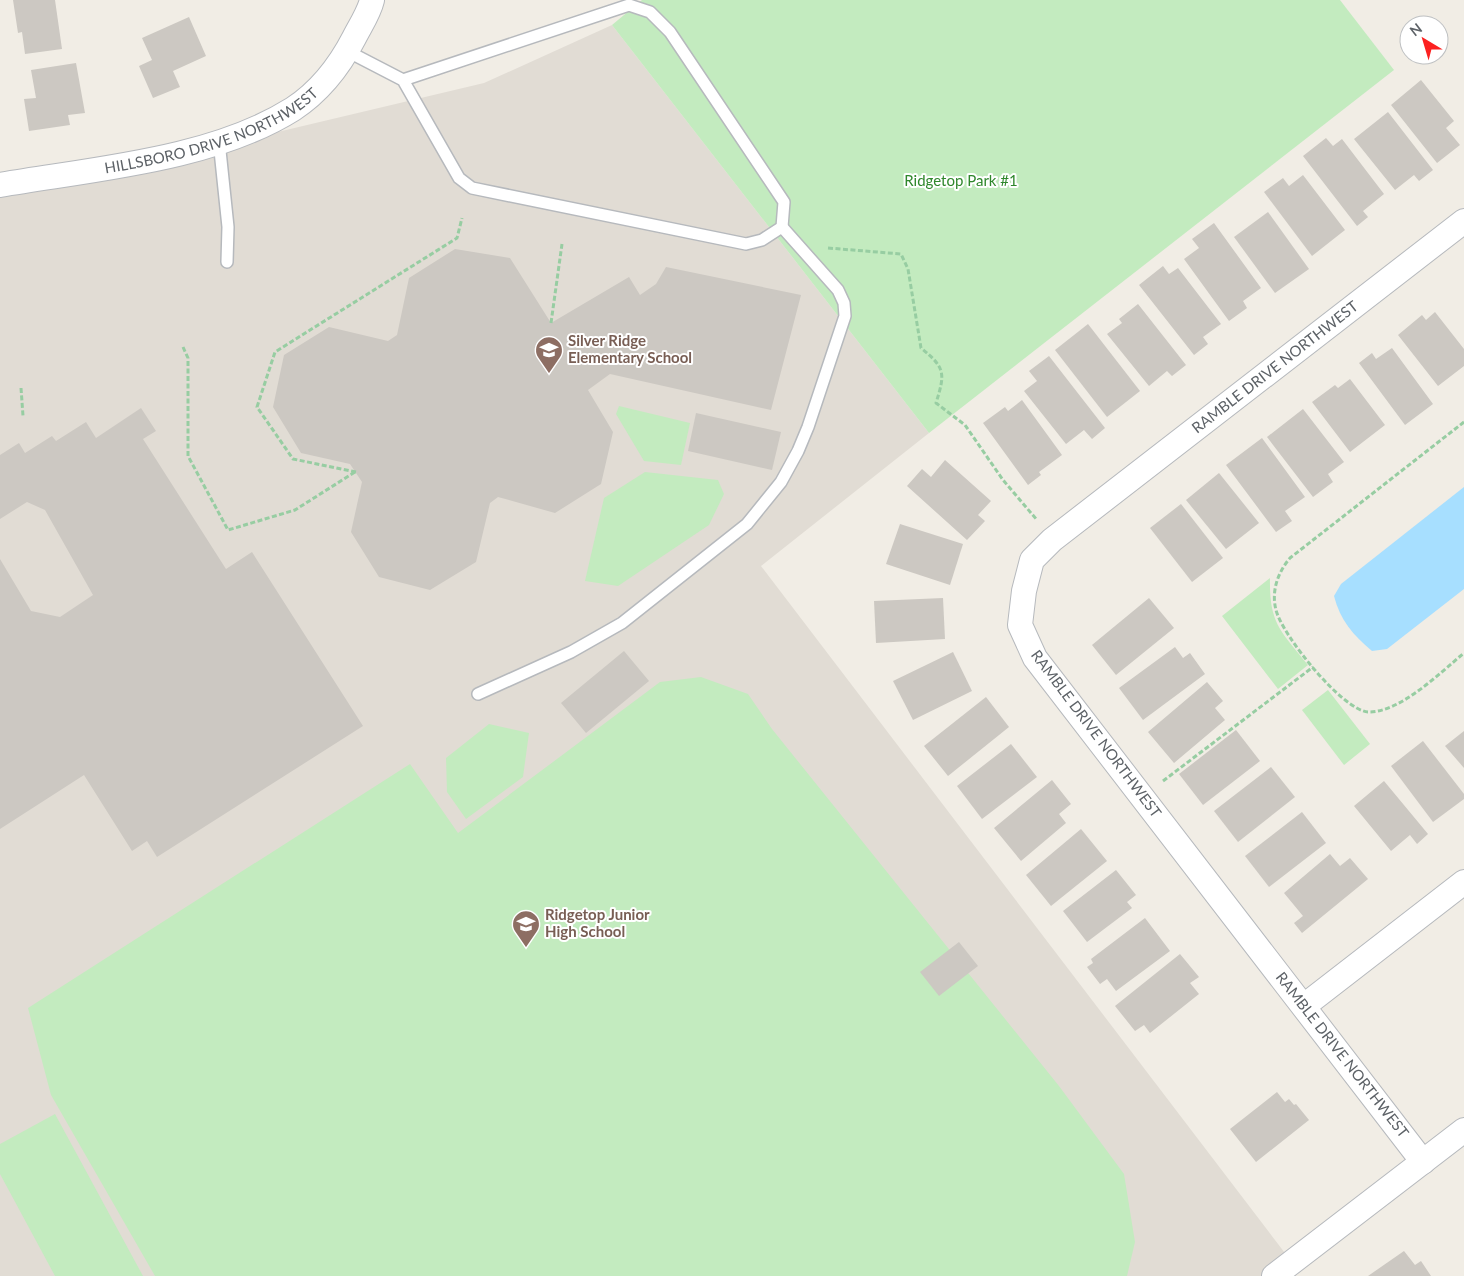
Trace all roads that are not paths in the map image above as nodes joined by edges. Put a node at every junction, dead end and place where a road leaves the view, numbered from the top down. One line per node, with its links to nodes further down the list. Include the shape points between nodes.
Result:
1 (372, 0): 2 (street, HILLSBORO DRIVE NORTHWEST)
2 (347, 51): 3 (lane); 4 (street, HILLSBORO DRIVE NORTHWEST, via 320,87 294,108 258,128)
3 (403, 80): 7 (lane, via 459,178 472,188 746,244 762,240); 7 (lane, via 628,5 650,12 670,32 784,202)
4 (219, 141): 5 (street, HILLSBORO DRIVE NORTHWEST, via 180,154); 8 (lane, via 228,227)
5 (0, 186)
6 (1464, 221): 11 (street, RAMBLE DRIVE NORTHWEST, via 1052,540 1032,560 1024,591 1020,625 1035,658)
7 (782, 226): 9 (lane, via 838,290 844,303 844,316 808,427 781,482 747,524 622,623 571,652)
8 (227, 262)
9 (478, 694)
10 (1464, 882): 11 (street)
11 (1304, 1006): 13 (street, RAMBLE DRIVE NORTHWEST)
12 (1464, 1130): 13 (street)
13 (1423, 1162): 14 (street)
14 (1274, 1276)

